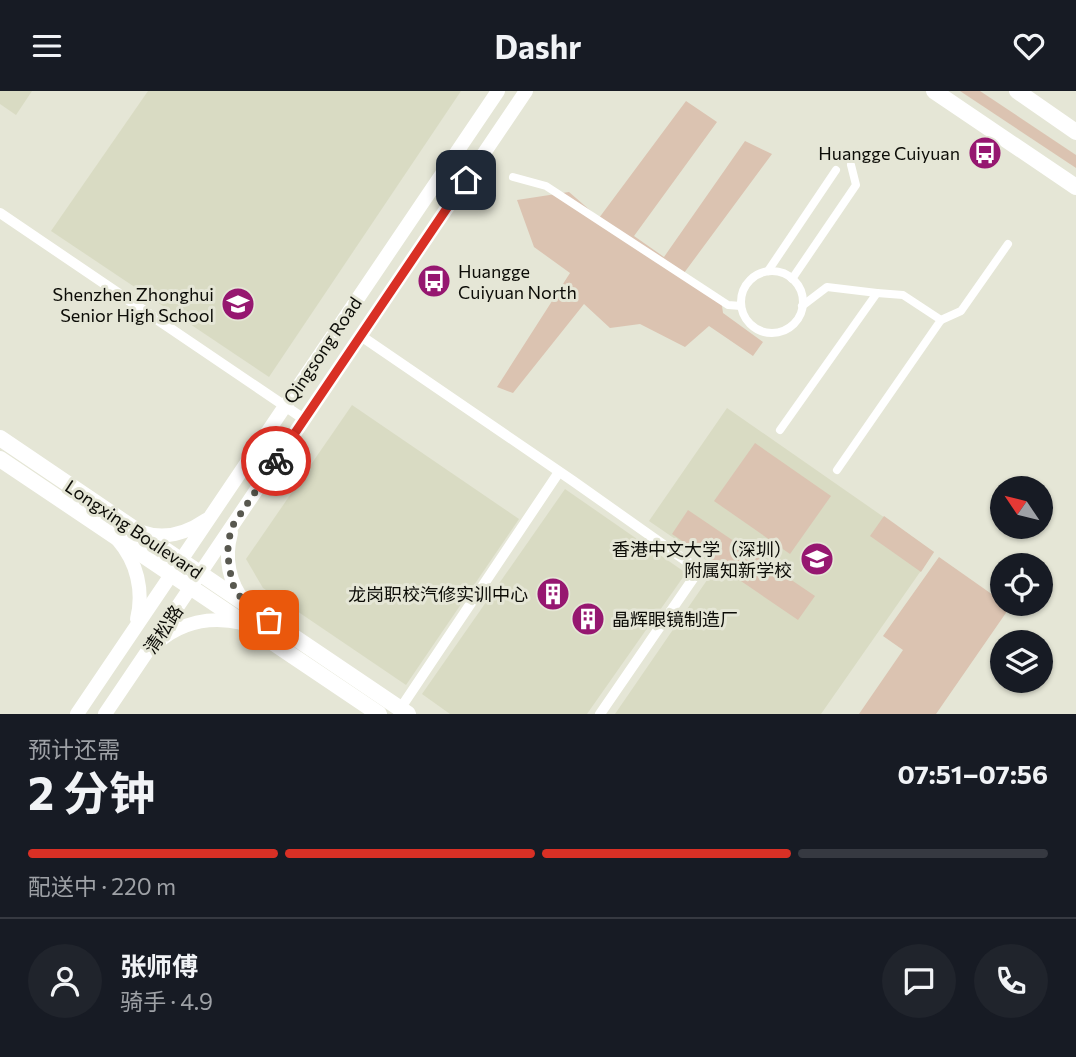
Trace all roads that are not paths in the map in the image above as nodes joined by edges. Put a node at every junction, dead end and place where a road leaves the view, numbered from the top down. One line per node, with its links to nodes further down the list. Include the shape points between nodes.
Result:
1 (498, 91): 19 (street, Qingsong Road)
2 (526, 91): 18 (street, 清松路)
3 (934, 91): 9 (main road)
4 (1017, 91): 5 (main road)
5 (1076, 132)
6 (851, 165): 13 (street, via 856,185)
7 (836, 170): 12 (street)
8 (513, 177): 15 (street, via 546,185 728,305)
9 (1076, 187)
10 (0, 213): 19 (street)
11 (1008, 244): 17 (street, via 961,311)
12 (768, 271): 13 (street); 15 (street, via 750,279)
13 (792, 279): 16 (street, via 801,291)
14 (877, 293): 16 (street, via 827,287); 17 (street, via 903,295); 21 (street)
15 (741, 306): 16 (street, via 752,327 771,334 791,327)
16 (803, 306)
17 (941, 320): 24 (street)
18 (360, 336): 20 (street, 清松路); 25 (street)
19 (285, 406): 20 (street); 26 (street, Qingsong Road)
20 (304, 419): 27 (street, 清松路)
21 (780, 431)
22 (0, 439): 28 (main road, Longxing Boulevard)
23 (0, 459): 29 (main road, Longxing Boulevard)
24 (837, 470)
25 (559, 472): 36 (street); 40 (street, via 699,570)
26 (210, 517): 28 (street, via 173,534); 30 (street, Qingsong Road)
27 (233, 525): 31 (street, 清松路); 32 (street, via 228,542 230,572)
28 (135, 530): 30 (main road, Longxing Boulevard)
29 (112, 534): 30 (main road, Longxing Boulevard); 34 (street, via 129,555 139,583 140,608)
30 (176, 567): 31 (main road, Longxing Boulevard); 34 (street, Qingsong Road)
31 (195, 580): 32 (main road, Longxing Boulevard); 33 (main road, Longxing Boulevard); 35 (street, 清松路)
32 (247, 605): 36 (main road, Longxing Boulevard)
33 (245, 624): 35 (street, via 227,619 197,622 178,629); 39 (main road, Longxing Boulevard)
34 (132, 632): 37 (street, Qingsong Road)
35 (148, 651): 38 (street, 清松路)
36 (404, 711)
37 (76, 714)
38 (105, 714)
39 (379, 714)
40 (600, 714)

